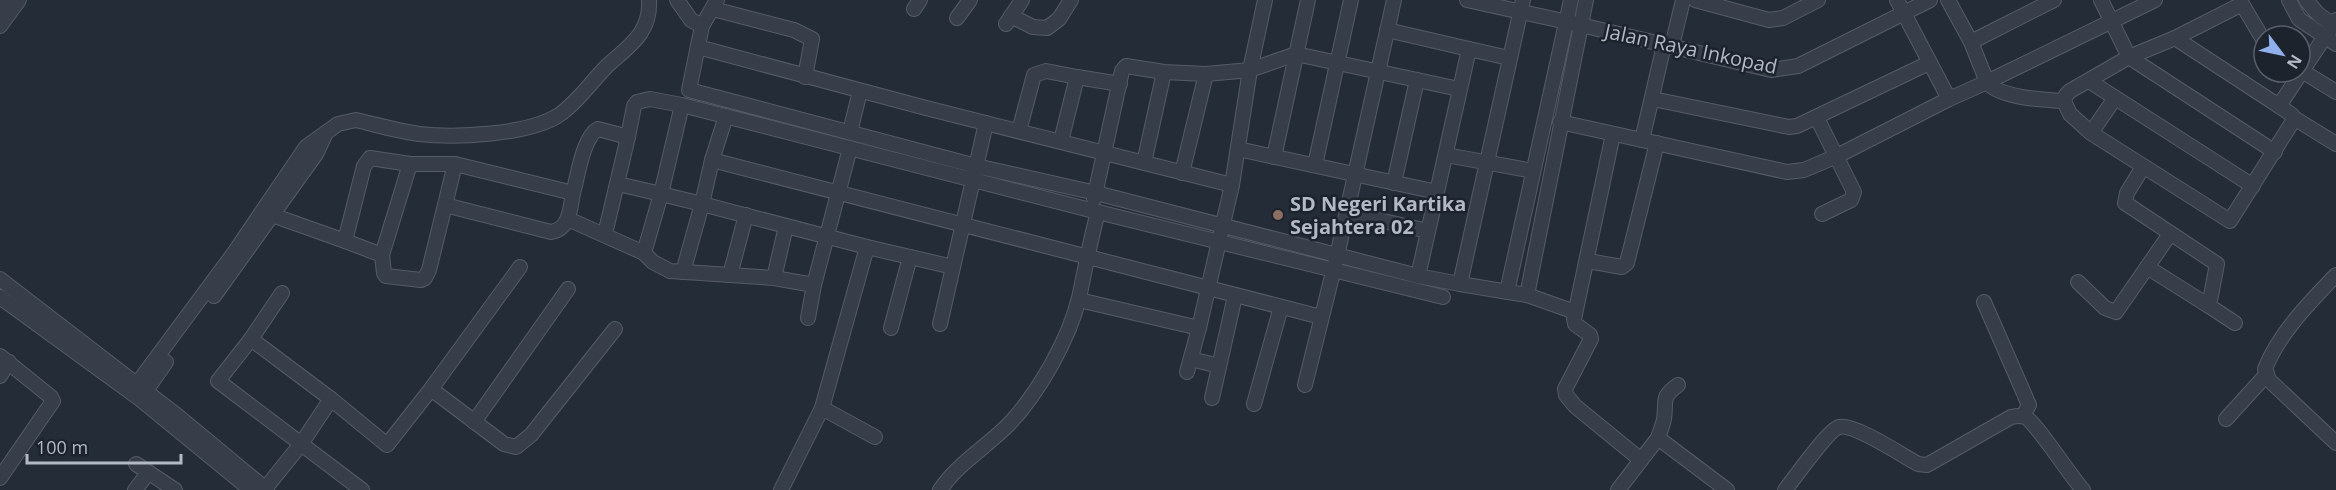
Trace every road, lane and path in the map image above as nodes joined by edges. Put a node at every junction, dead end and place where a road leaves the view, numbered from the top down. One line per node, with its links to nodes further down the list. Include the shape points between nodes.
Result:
1 (5, 0): 29 (street)
2 (20, 0): 36 (street)
3 (649, 0): 81 (street, via 649,17 639,38 557,116 515,130 448,136 416,134 356,120 338,124)
4 (677, 0): 37 (street, via 691,20)
5 (970, 0): 30 (street)
6 (1022, 0): 7 (street, via 1009,20 1047,28 1059,19)
7 (1071, 0)
8 (1265, 0): 51 (street)
9 (1308, 0): 45 (street)
10 (1351, 0): 49 (street)
11 (1394, 0): 38 (street)
12 (1571, 0): 31 (street)
13 (1586, 0): 35 (street, Jalan Raya Inkopad)
14 (1683, 0): 42 (street)
15 (1695, 0): 16 (street, via 1769,20 1783,18)
16 (1818, 0)
17 (1930, 0): 28 (street, Jalan Raya Inkopad)
18 (1948, 0): 41 (street)
19 (2054, 0): 41 (street)
20 (2101, 0): 32 (street)
21 (2155, 0): 32 (street)
22 (2289, 0): 40 (street, via 2300,19)
23 (2306, 0): 34 (street, via 2318,14)
24 (1476, 1): 27 (street, Jalan Raya Inkopad)
25 (2241, 2): 33 (street); 39 (street)
26 (715, 4): 37 (street); 55 (street, via 813,39)
27 (1521, 6): 31 (street, Jalan Raya Inkopad); 47 (street)
28 (1900, 6): 42 (street, Jalan Raya Inkopad, via 1798,66 1780,70); 50 (street)
29 (0, 7)
30 (957, 18)
31 (1566, 22): 35 (street, Jalan Raya Inkopad); 101 (street)
32 (2111, 22): 46 (street); 60 (street)
33 (2254, 24)
34 (2335, 24): 40 (street)
35 (1581, 25): 42 (street, Jalan Raya Inkopad); 75 (street, Jalan Raya Inkopad)
36 (0, 26)
37 (702, 26): 43 (street)
38 (1387, 30): 44 (street); 52 (street)
39 (2175, 38): 46 (street); 71 (street)
40 (2330, 40): 48 (street)
41 (1971, 42): 60 (street)
42 (1668, 45): 67 (street)
43 (698, 47): 55 (street); 78 (street, via 689,90)
44 (1469, 49): 47 (street); 63 (street)
45 (1296, 54): 49 (street); 51 (street); 93 (street)
46 (2129, 57): 59 (street); 89 (street)
47 (1509, 58): 95 (street)
48 (2312, 59)
49 (1337, 62): 52 (street); 99 (street)
50 (1929, 63): 68 (street); 73 (street)
51 (1250, 70): 54 (street); 88 (street)
52 (1377, 71): 58 (street); 104 (street)
53 (1164, 72): 54 (street); 61 (street, via 1126,66); 96 (street)
54 (1206, 74): 103 (street)
55 (805, 77): 64 (street)
56 (1077, 77): 61 (street); 77 (street, via 1046,71 1034,75); 84 (street)
57 (2312, 77): 65 (street)
58 (1417, 80): 63 (street); 105 (street)
59 (2089, 81): 66 (street); 69 (street, via 2070,91)
60 (1987, 82): 68 (street); 69 (street, via 1995,91)
61 (1120, 84): 90 (street)
62 (2292, 84): 71 (street)
63 (1459, 89): 91 (street)
64 (860, 91): 76 (street); 78 (street)
65 (2336, 92)
66 (2115, 98): 79 (street); 108 (street)
67 (1653, 99): 73 (street, via 1789,127); 83 (street)
68 (1949, 99): 92 (street)
69 (2064, 101): 79 (street, via 2070,114)
70 (682, 105): 72 (street); 82 (street, via 650,99 637,102); 112 (street)
71 (2279, 106): 74 (street)
72 (726, 116): 87 (street); 94 (street)
73 (1817, 118): 92 (street)
74 (2294, 118): 86 (street); 89 (street)
75 (1560, 122): 80 (street); 155 (street, Jalan Raya Inkopad)
76 (986, 123): 77 (street); 102 (street)
77 (1018, 131): 84 (street)
78 (850, 132): 102 (street)
79 (2091, 133): 100 (street)
80 (1613, 134): 83 (street); 135 (street)
81 (325, 135): 119 (street); 178 (street, via 306,147)
82 (628, 137): 106 (street); 110 (street, via 598,129 591,133)
83 (1642, 140): 85 (street)
84 (1061, 141): 90 (street)
85 (1657, 143): 92 (street, via 1787,172 1804,171); 135 (street, via 1627,263 1624,267)
86 (2336, 144)
87 (850, 148): 102 (street); 111 (street)
88 (1238, 149): 93 (street); 107 (street)
89 (2275, 152): 108 (street)
90 (1105, 153): 96 (street); 114 (street)
91 (1446, 155): 95 (street); 109 (street)
92 (1837, 156): 117 (street, via 1854,196)
93 (1274, 157): 99 (street)
94 (712, 160): 111 (street); 113 (street)
95 (1487, 161): 101 (street); 147 (street)
96 (1144, 163): 103 (street)
97 (410, 164): 98 (street); 128 (street, via 368,160); 131 (street)
98 (454, 164): 110 (street); 115 (street)
99 (1315, 165): 104 (street)
100 (2143, 167): 108 (street, via 2230,221); 126 (street, via 2125,203)
101 (1533, 171): 152 (street)
102 (975, 172): 114 (street); 121 (street)
103 (1182, 173): 107 (street)
104 (1356, 173): 105 (street); 116 (street)
105 (1394, 183): 109 (street)
106 (618, 184): 112 (street); 125 (street)
107 (1232, 185): 124 (street)
108 (2253, 186)
109 (1437, 192): 123 (street)
110 (573, 193): 120 (street)
111 (839, 193): 121 (street); 127 (street)
112 (661, 194): 113 (street); 130 (street)
113 (702, 204): 118 (street); 140 (street)
114 (1095, 204): 124 (street); 124 (street); 134 (street)
115 (445, 205): 120 (street, via 551,232 559,231); 131 (street, via 424,278 386,276)
116 (1347, 213): 123 (street); 132 (street)
117 (1822, 214)
118 (746, 215): 122 (street); 142 (street)
119 (272, 216): 128 (street); 178 (street)
120 (568, 219): 125 (street)
121 (963, 225): 134 (street); 137 (street)
122 (786, 226): 127 (street); 144 (street)
123 (1428, 231): 143 (street)
124 (1221, 233): 132 (street); 139 (street); 149 (street)
125 (605, 234): 130 (street)
126 (2170, 234): 138 (street); 160 (street, via 2217,264)
127 (827, 237): 129 (street); 148 (street)
128 (345, 241): 131 (street)
129 (867, 247): 133 (street); 182 (street)
130 (644, 254): 140 (street, via 666,269)
131 (382, 255)
132 (1337, 256): 139 (street); 143 (street)
133 (910, 257): 137 (street); 167 (street)
134 (1086, 257): 149 (street); 157 (street)
135 (1588, 261): 162 (street)
136 (520, 267): 177 (street)
137 (953, 267): 166 (street)
138 (2146, 267): 146 (street, via 2116,312 2105,308); 160 (street)
139 (1333, 271): 156 (street); 163 (street)
140 (683, 272): 142 (street)
141 (2336, 274): 173 (street, via 2284,336 2269,359)
142 (730, 275): 144 (street)
143 (1418, 276): 147 (street)
144 (774, 278): 148 (street)
145 (0, 279): 151 (street)
146 (2078, 282)
147 (1460, 284): 152 (street)
148 (814, 285): 164 (street)
149 (1209, 288): 154 (street); 168 (street)
150 (568, 289): 185 (street)
151 (17, 291): 158 (street); 178 (street)
152 (1507, 292): 155 (street)
153 (282, 293): 170 (street)
154 (1235, 296): 161 (street); 172 (street)
155 (1527, 296): 162 (street)
156 (1443, 297)
157 (1078, 300): 168 (street); 200 (street, via 1059,348 1020,411)
158 (2, 302): 178 (street)
159 (1984, 302): 183 (street, via 2029,405)
160 (2209, 306): 165 (street)
161 (1281, 307): 163 (street); 181 (street)
162 (1575, 312): 190 (street, via 1575,324 1591,339 1567,384 1566,395)
163 (1321, 317): 175 (street)
164 (808, 318)
165 (2235, 323)
166 (940, 324)
167 (891, 328)
168 (1199, 328): 172 (street, via 1189,365)
169 (615, 329): 185 (street, via 521,444 511,447)
170 (251, 339): 180 (street); 189 (street, via 218,381)
171 (5, 359): 174 (street); 193 (street, via 53,401)
172 (1219, 366): 179 (street)
173 (2267, 374): 184 (street); 188 (street)
174 (0, 376)
175 (1305, 385)
176 (1678, 385): 187 (street, via 1666,394)
177 (431, 389): 180 (street, via 387,445); 185 (street)
178 (139, 391): 194 (street); 197 (street)
179 (1212, 398)
180 (331, 399): 189 (street)
181 (1254, 404)
182 (822, 408): 186 (street); 199 (street)
183 (2023, 416): 203 (street, via 2011,417 1927,465 1917,464 1865,434 1839,427); 204 (street)
184 (2226, 419)
185 (474, 422)
186 (875, 437)
187 (1658, 438): 190 (street); 202 (street)
188 (2336, 443)
189 (301, 444): 194 (street); 198 (street)
190 (1641, 460): 201 (street)
191 (136, 464): 192 (street)
192 (148, 473): 195 (street); 196 (street)
193 (0, 477)
194 (266, 489)
195 (135, 490)
196 (175, 490)
197 (251, 490)
198 (362, 490)
199 (781, 490)
200 (940, 490)
201 (1618, 490)
202 (1727, 490)
203 (1785, 490)
204 (2083, 490)

